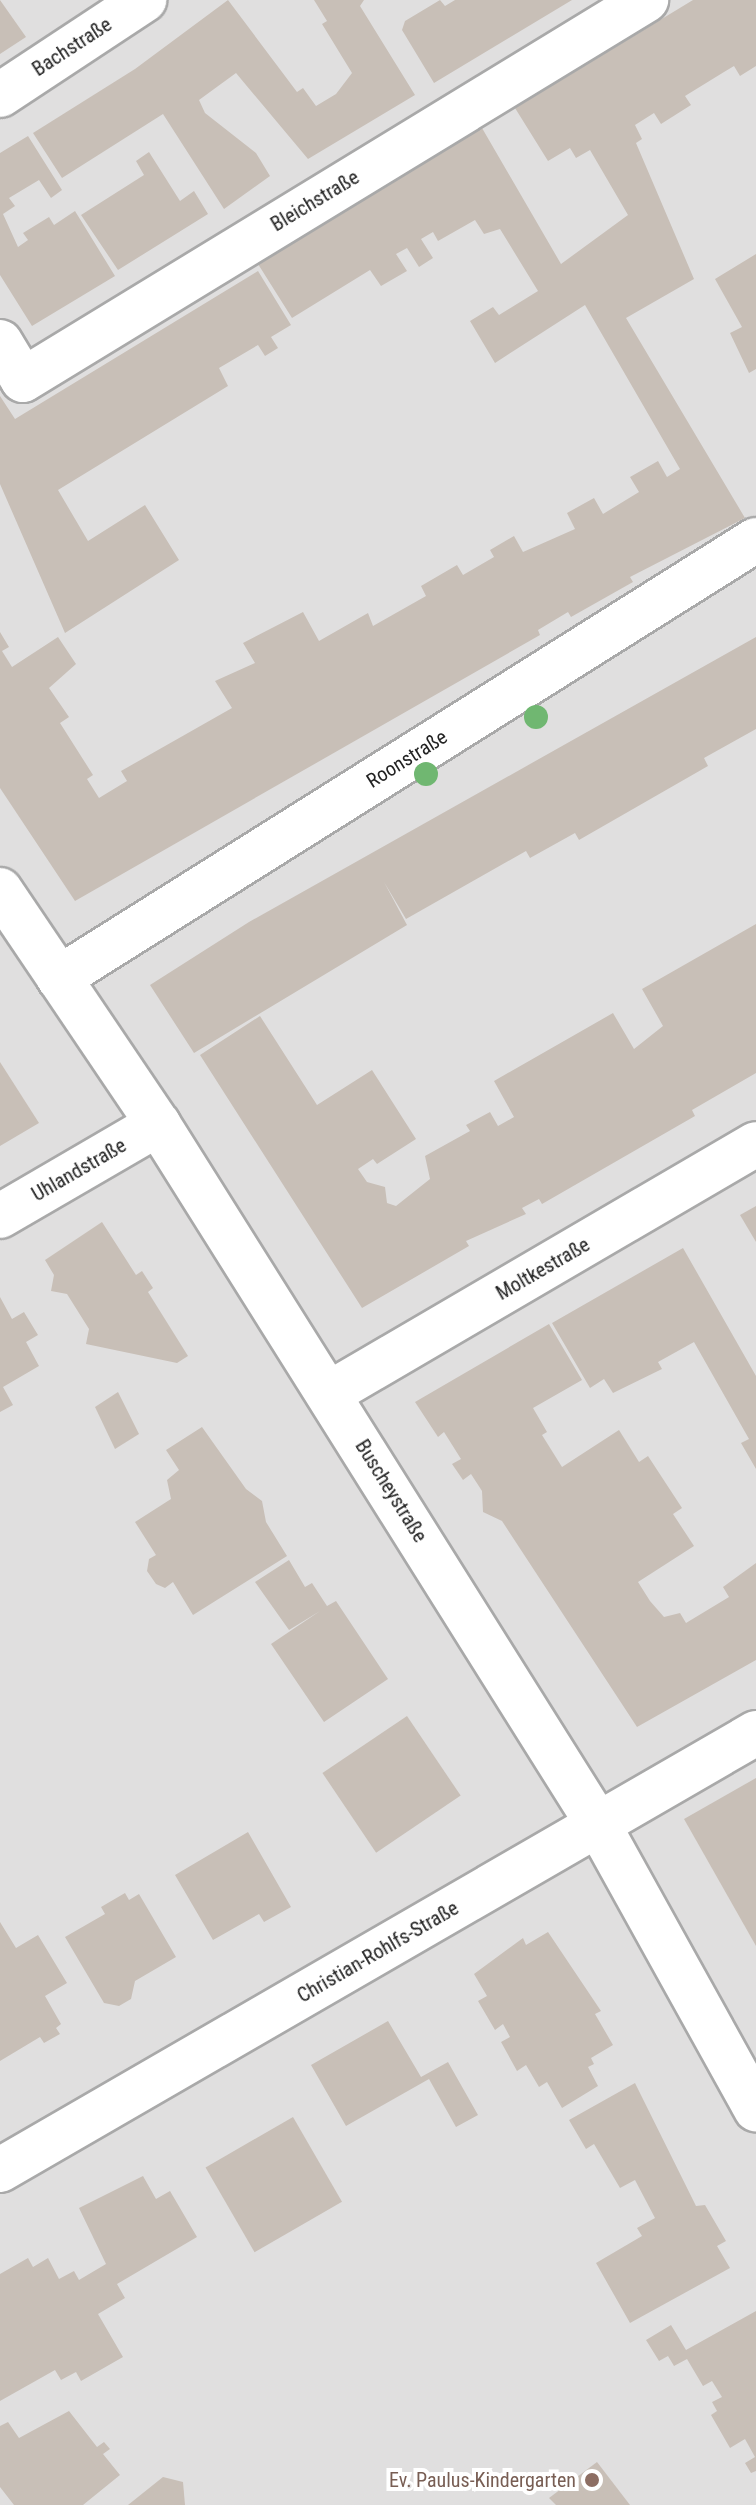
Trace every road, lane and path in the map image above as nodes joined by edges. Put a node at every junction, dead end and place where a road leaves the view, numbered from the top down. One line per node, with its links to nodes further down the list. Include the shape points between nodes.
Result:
1 (144, 0): 3 (street, Bachstraße)
2 (646, 0): 4 (street, Bleichstraße, via 23,380)
3 (0, 95)
4 (0, 342)
5 (756, 540): 7 (street, Roonstraße)
6 (0, 890): 7 (street, Buscheystraße)
7 (59, 978): 8 (street, Buscheystraße)
8 (158, 1124): 10 (street, Uhlandstraße); 11 (street, Buscheystraße)
9 (756, 1144): 11 (street, Moltkestraße)
10 (0, 1216)
11 (330, 1393): 13 (street, Buscheystraße)
12 (756, 1733): 13 (street, Christian-Rohlfs-Straße)
13 (599, 1826): 14 (street, Buscheystraße); 15 (street, Christian-Rohlfs-Straße)
14 (756, 2109)
15 (0, 2170)

